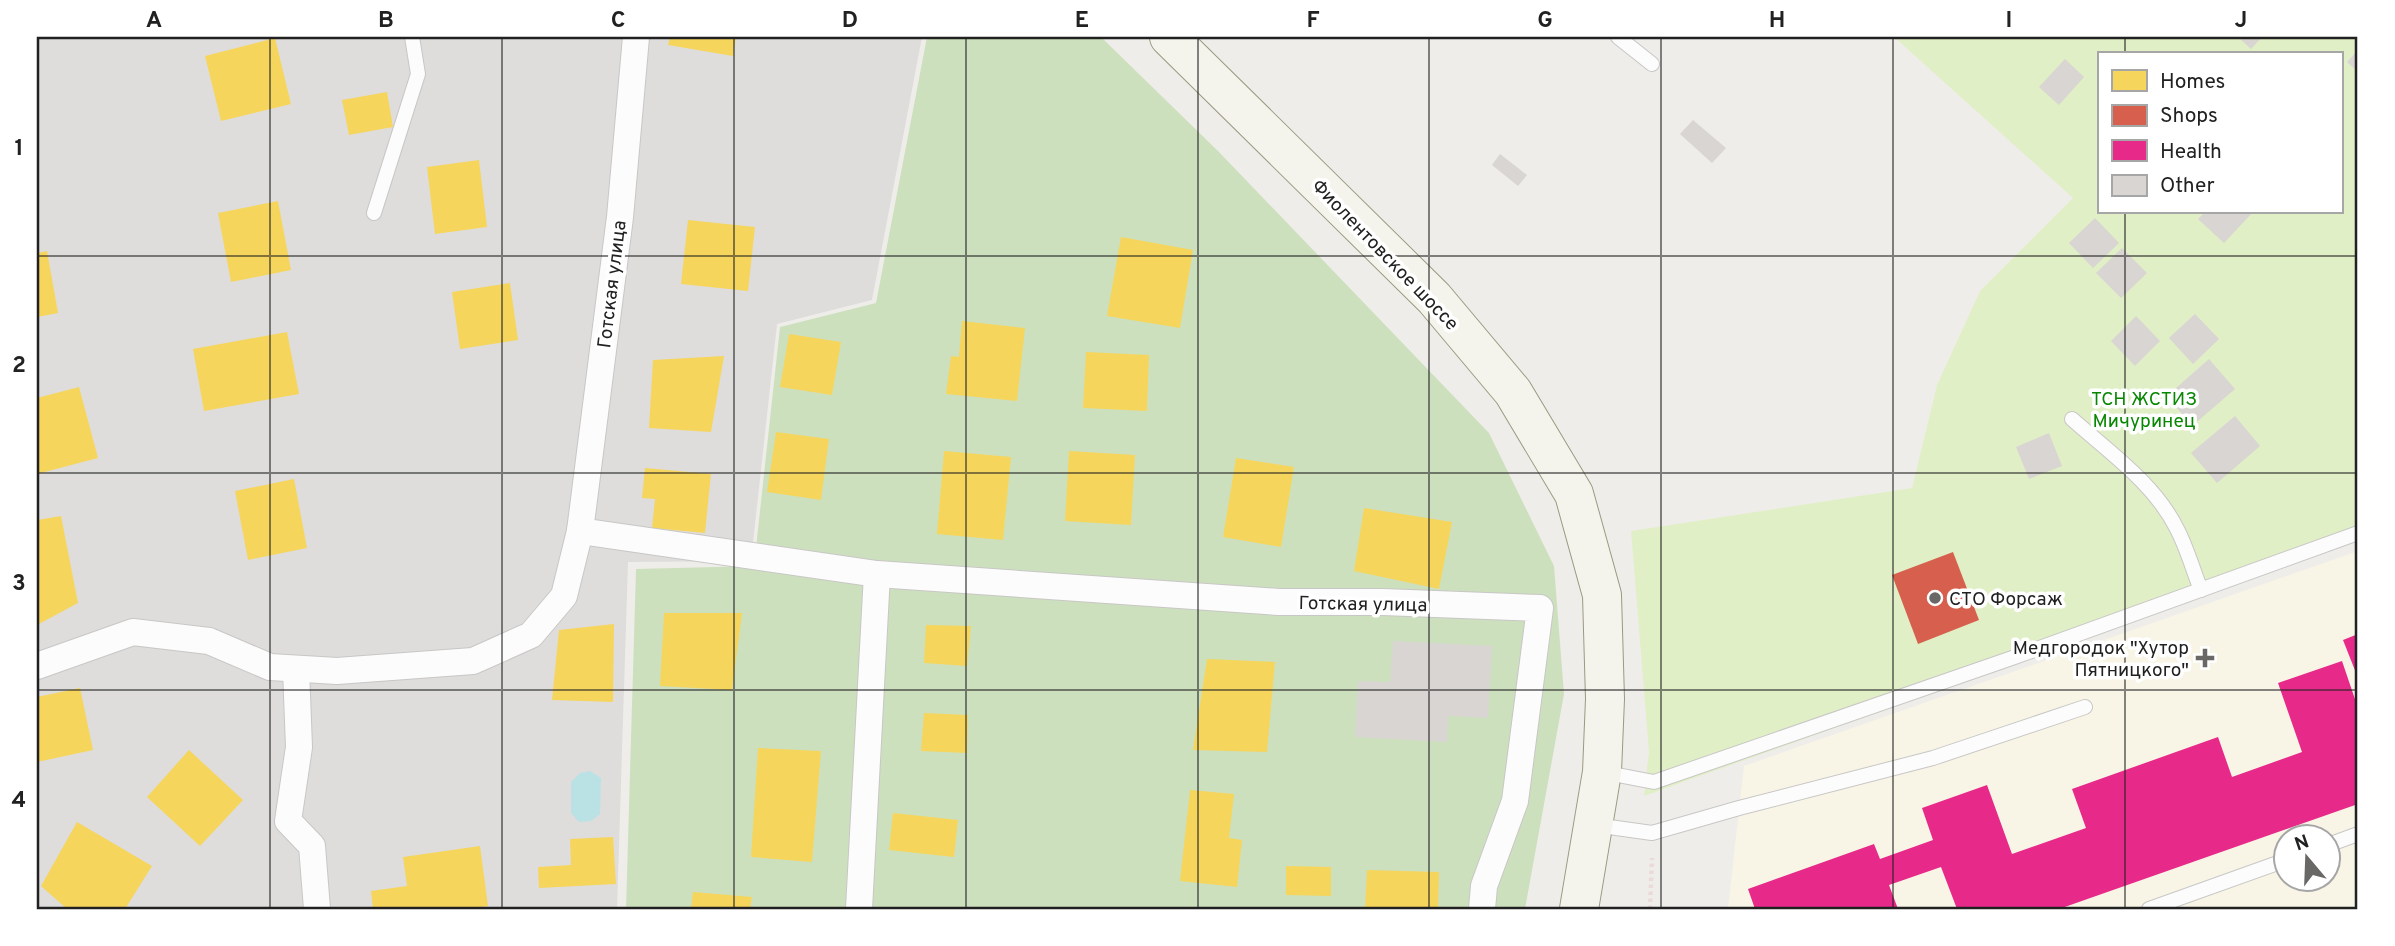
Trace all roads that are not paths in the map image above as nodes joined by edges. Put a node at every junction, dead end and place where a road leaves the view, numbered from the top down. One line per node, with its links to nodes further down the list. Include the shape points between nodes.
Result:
1 (412, 37): 6 (lane, via 418,74)
2 (636, 37): 8 (street, Готская улица, via 620,217)
3 (1169, 37): 15 (main road, Фиолентовское шоссе, via 1434,298 1513,393 1574,494 1602,595)
4 (1618, 37): 5 (lane)
5 (1652, 64)
6 (374, 213)
7 (2072, 419): 11 (lane, via 2157,498 2177,528)
8 (580, 531): 10 (street, Готская улица); 13 (street, Готская улица, via 564,596 531,635 472,661 337,671)
9 (2358, 533): 11 (lane)
10 (877, 574): 19 (street); 20 (street, Готская улица, via 1279,602 1541,608 1516,801 1484,886)
11 (2201, 590): 15 (lane, via 1654,782)
12 (37, 666): 13 (street, Готская улица, via 133,632 209,641 270,667)
13 (296, 669): 18 (street, via 299,747 288,821 312,846)
14 (2085, 707): 16 (lane, via 1933,758 1653,833)
15 (1602, 772): 16 (main road, Фиолентовское шоссе)
16 (1594, 825): 21 (main road, Фиолентовское шоссе)
17 (2272, 865): 22 (lane)
18 (317, 909)
19 (859, 909)
20 (1482, 909)
21 (1578, 909)
22 (2149, 909)

